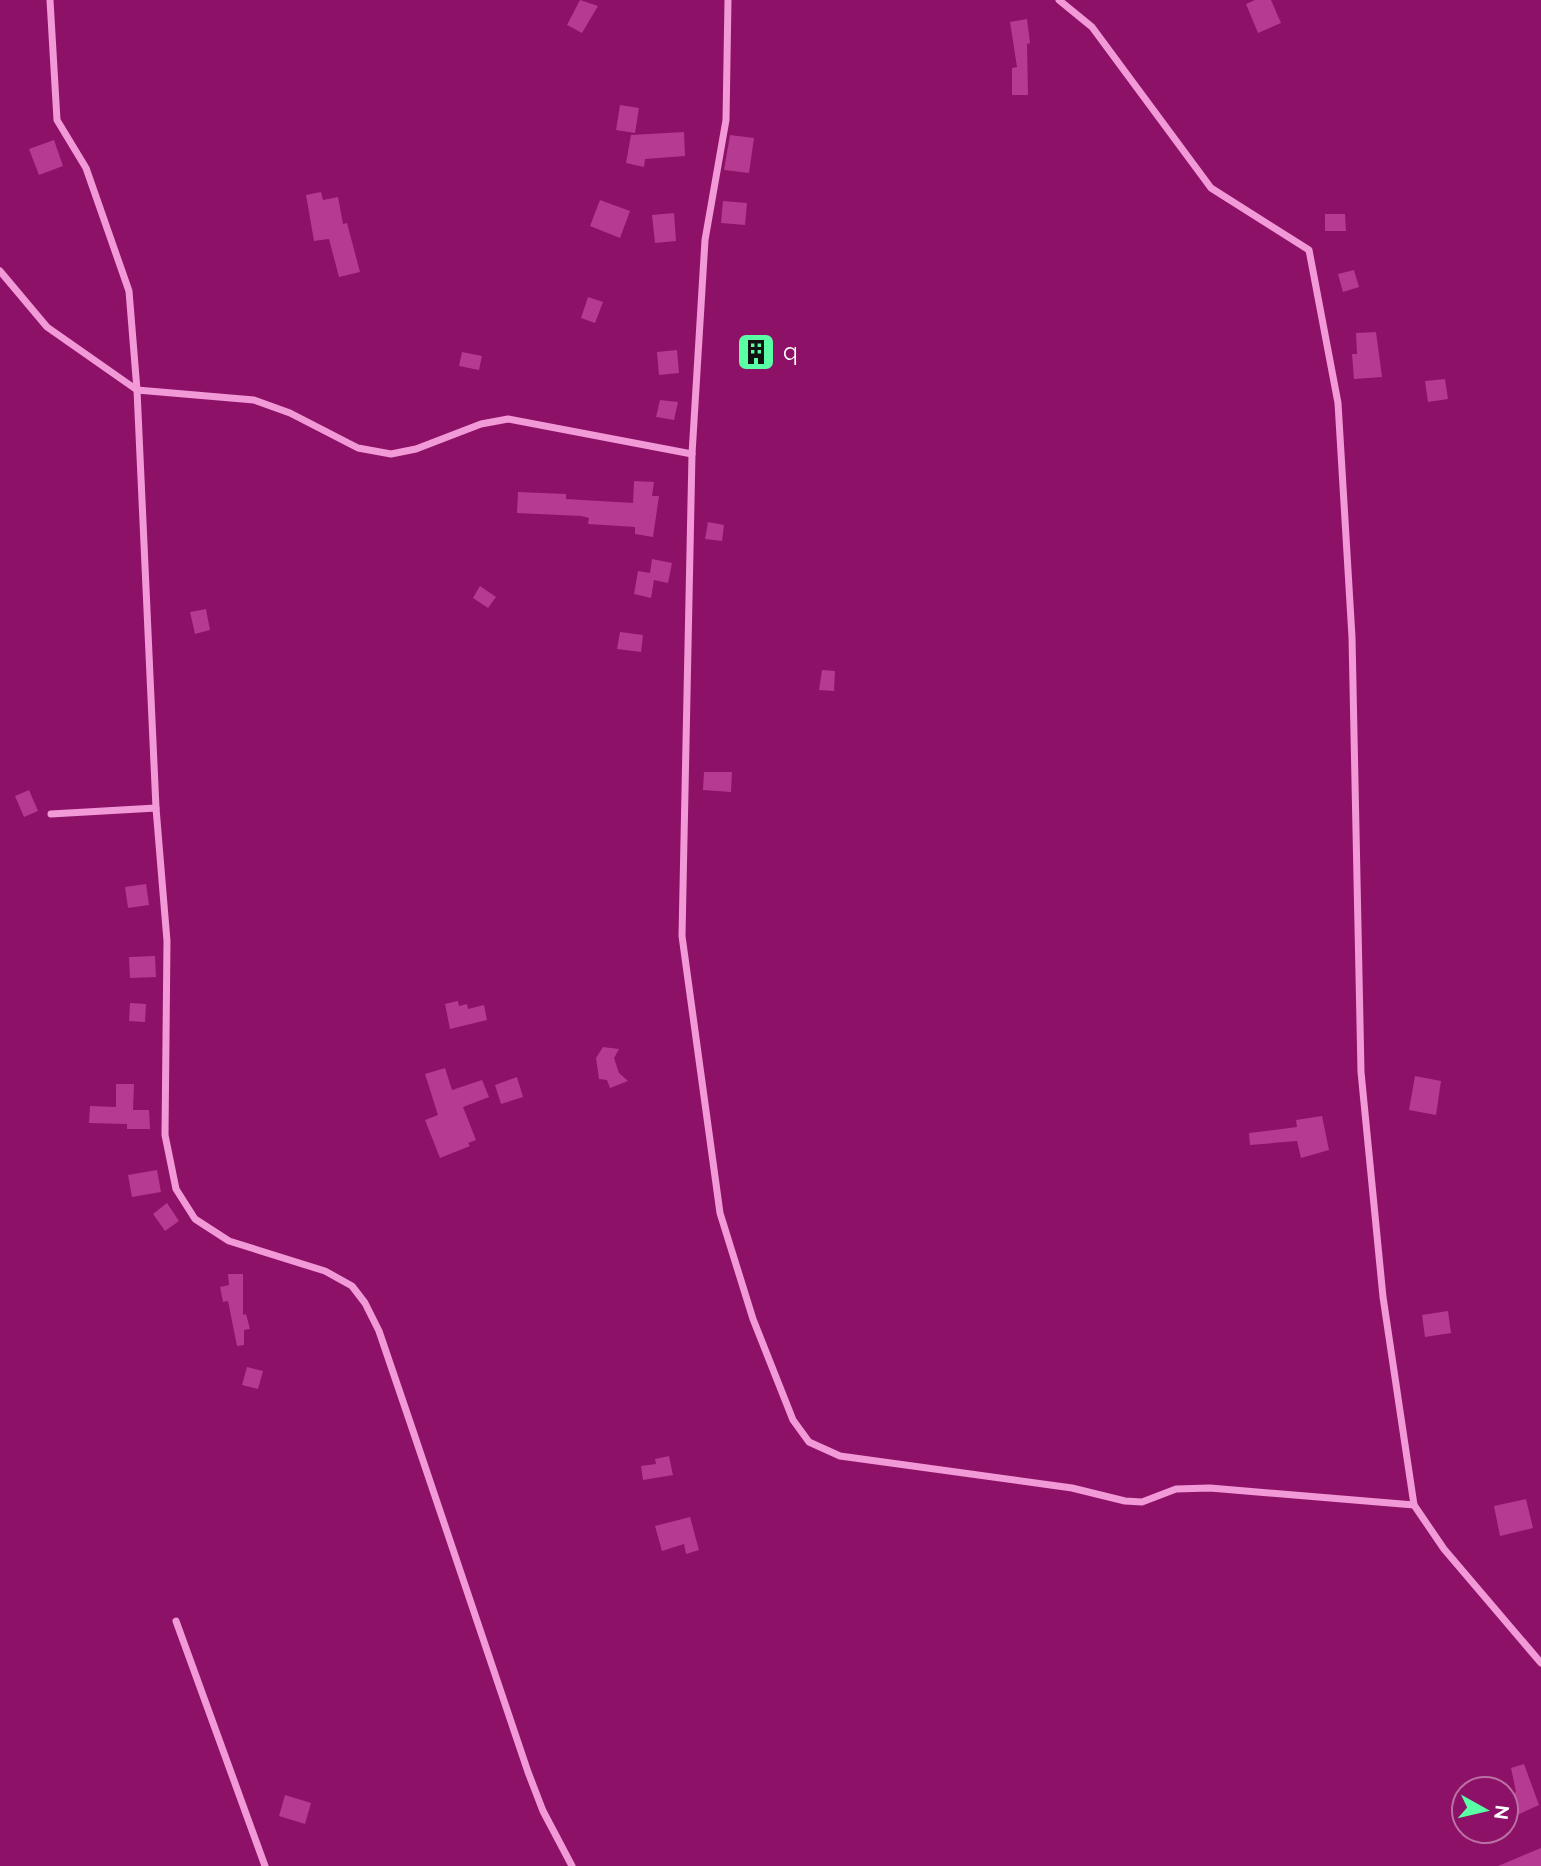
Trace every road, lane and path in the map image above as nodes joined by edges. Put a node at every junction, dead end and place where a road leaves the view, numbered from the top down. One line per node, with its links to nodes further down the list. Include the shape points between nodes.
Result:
1 (50, 0): 5 (street, via 57,120 86,167 129,291)
2 (728, 0): 6 (street, via 726,120 705,240)
3 (1059, 0): 9 (street, via 1092,27 1211,188 1309,250 1338,403 1352,637 1361,1072 1382,1283)
4 (0, 271): 5 (street, via 47,327)
5 (137, 390): 6 (street, via 254,400 290,413 358,449 391,454 508,419); 7 (street)
6 (692, 454): 9 (street, via 682,936 720,1213 753,1319 793,1420 809,1442 840,1456 1072,1488 1125,1501 1142,1502 1176,1489 1210,1488)
7 (156, 808): 8 (street); 13 (street, via 167,941 165,1135 176,1189 195,1219 229,1241 325,1271 352,1286 365,1303 379,1331 528,1772)
8 (51, 814)
9 (1413, 1505): 11 (street, via 1444,1549)
10 (176, 1621): 12 (street)
11 (1541, 1663)
12 (265, 1866)
13 (572, 1866)

